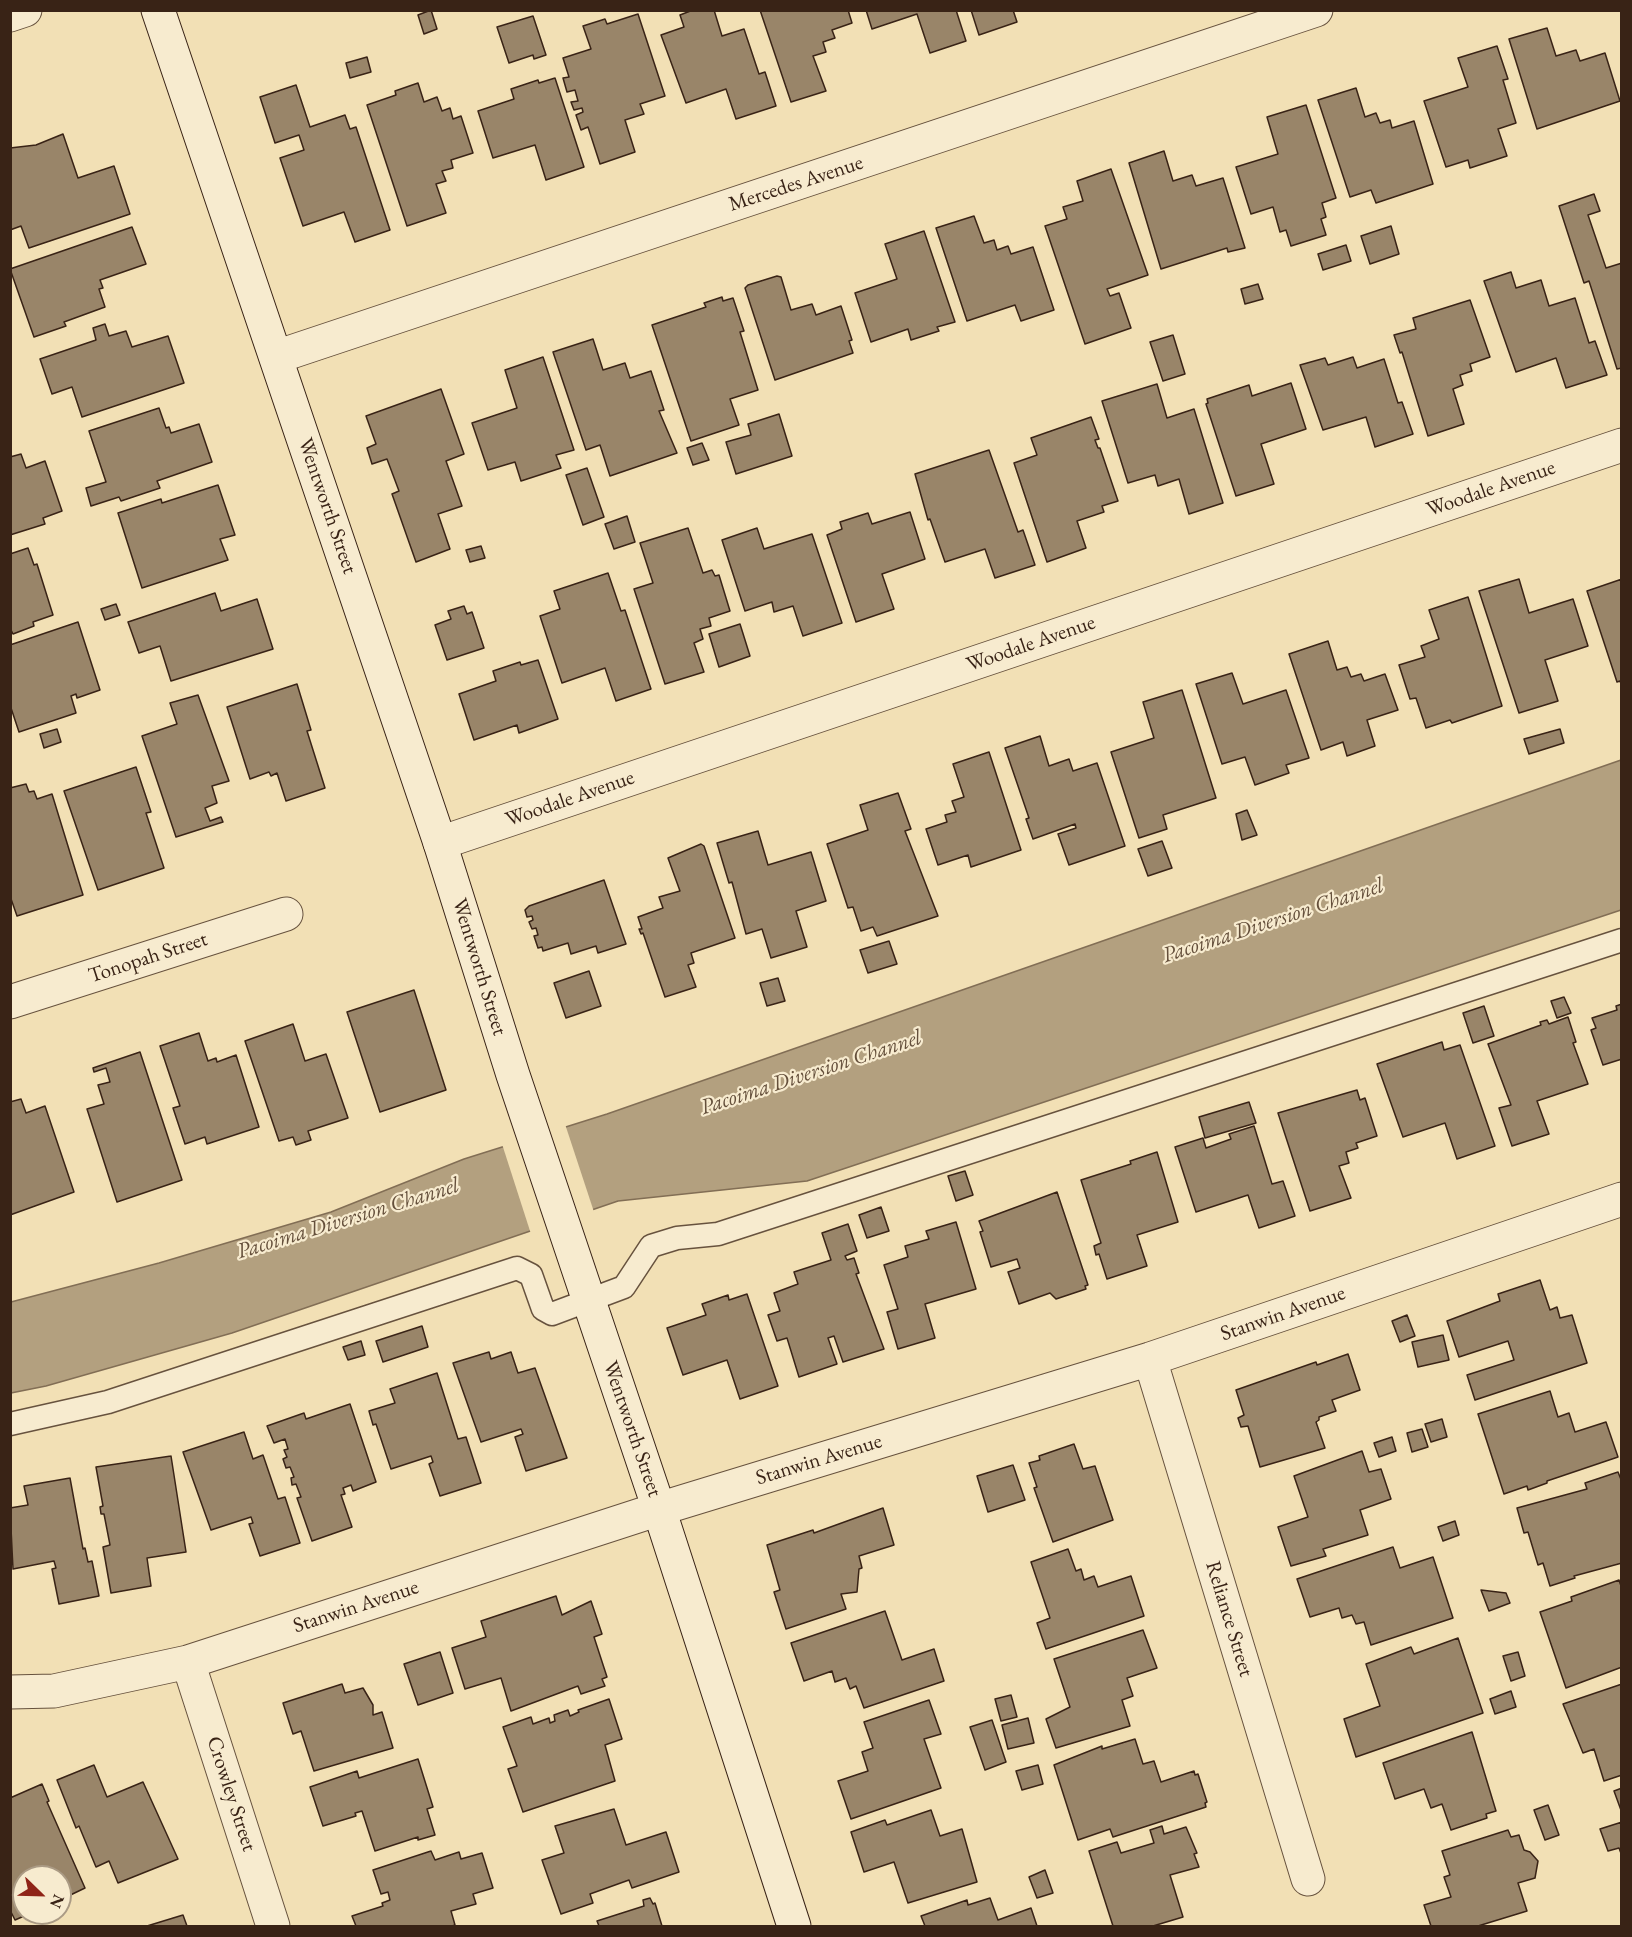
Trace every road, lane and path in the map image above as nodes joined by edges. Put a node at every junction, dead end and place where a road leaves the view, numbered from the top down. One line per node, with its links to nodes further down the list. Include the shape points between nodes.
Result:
1 (25, 10): 4 (street)
2 (158, 10): 5 (street, Wentworth Street)
3 (1316, 10): 5 (street, Mercedes Avenue)
4 (10, 15)
5 (276, 357): 7 (street, Wentworth Street)
6 (1622, 445): 7 (street, Woodale Avenue)
7 (440, 843): 12 (street, Wentworth Street)
8 (286, 914): 10 (street, Tonopah Street)
9 (1622, 940): 12 (lane, via 718,1234 677,1238 651,1246 624,1287)
10 (10, 1002)
11 (1621, 1202): 13 (street, Stanwin Avenue)
12 (586, 1295): 14 (lane, via 552,1314 543,1309 531,1275 517,1268 108,1402); 15 (street, Wentworth Street)
13 (1150, 1359): 15 (street, Stanwin Avenue); 18 (street, Reliance Street)
14 (10, 1424)
15 (659, 1509): 16 (street, Stanwin Avenue); 20 (street, Wentworth Street)
16 (188, 1662): 17 (street, Stanwin Avenue, via 54,1691); 19 (street, Crowley Street)
17 (10, 1692)
18 (1308, 1879)
19 (273, 1926)
20 (794, 1926)

